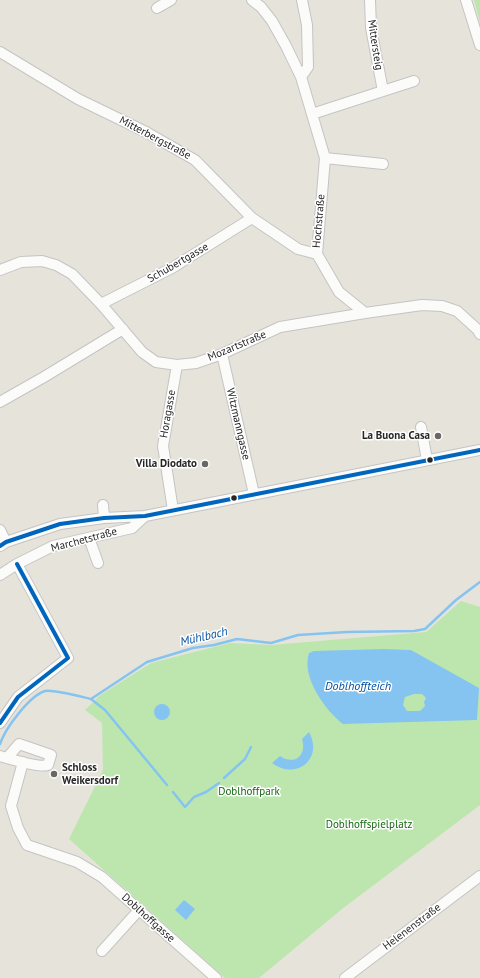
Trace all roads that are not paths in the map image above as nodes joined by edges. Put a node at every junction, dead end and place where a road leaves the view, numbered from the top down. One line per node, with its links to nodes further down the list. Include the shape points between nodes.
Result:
1 (171, 0): 6 (street)
2 (252, 0): 9 (street, Hochstraße, via 272,21)
3 (302, 0): 9 (street, via 307,25 308,67)
4 (370, 0): 11 (street, Mittersteig, via 371,28)
5 (466, 0): 7 (street)
6 (157, 8)
7 (480, 45)
8 (0, 52): 15 (street, Mitterbergstraße, via 78,99 146,132 195,160)
9 (301, 77): 12 (street, Hochstraße)
10 (414, 81): 11 (street)
11 (383, 90): 12 (street)
12 (312, 114): 13 (street, Hochstraße)
13 (325, 158): 14 (street); 16 (street, Hochstraße)
14 (384, 164)
15 (252, 218): 16 (street, Mitterbergstraße, via 298,249); 18 (street, Schubertgasse, via 172,268)
16 (316, 254): 19 (street, Hochstraße, via 338,292)
17 (0, 270): 18 (street, Mozartstraße, via 21,262 42,261 56,264 72,274)
18 (101, 304): 20 (street, Mozartstraße)
19 (365, 313): 21 (street, Mozartstraße, via 442,306 457,311); 22 (street, Mozartstraße, via 280,327)
20 (123, 329): 23 (street, Mozartstraße, via 142,352 156,362); 24 (street)
21 (479, 331)
22 (222, 354): 23 (street, Mozartstraße, via 196,363); 28 (street, Witzmanngasse)
23 (177, 365): 30 (street, Horagasse, via 163,446)
24 (0, 402)
25 (421, 427): 27 (street)
26 (480, 450): 27 (street, Marchetstraße)
27 (427, 460): 28 (street, Marchetstraße)
28 (254, 494): 30 (street, Marchetstraße)
29 (102, 505): 32 (street)
30 (173, 510): 31 (street, Marchetstraße)
31 (145, 516): 32 (street, Marchetstraße); 34 (street, Marchetstraße, via 132,528)
32 (104, 518): 35 (street, Marchetstraße, via 60,524)
33 (0, 530): 35 (street)
34 (89, 538): 36 (street, Marchetstraße, via 53,546); 37 (street)
35 (3, 544)
36 (17, 564): 38 (street, Marchetstraße); 39 (street, via 68,658 18,697)
37 (98, 564)
38 (0, 575)
39 (0, 723)
40 (3, 757): 41 (street); 41 (street, via 19,744 51,755 48,765 44,767)
41 (23, 762): 43 (street, Doblhoffgasse, via 11,806 27,845 77,862 102,877)
42 (480, 876): 46 (street, Helenenstraße)
43 (139, 910): 44 (street); 45 (street, Doblhoffgasse)
44 (102, 951)
45 (216, 978)
46 (345, 978)

